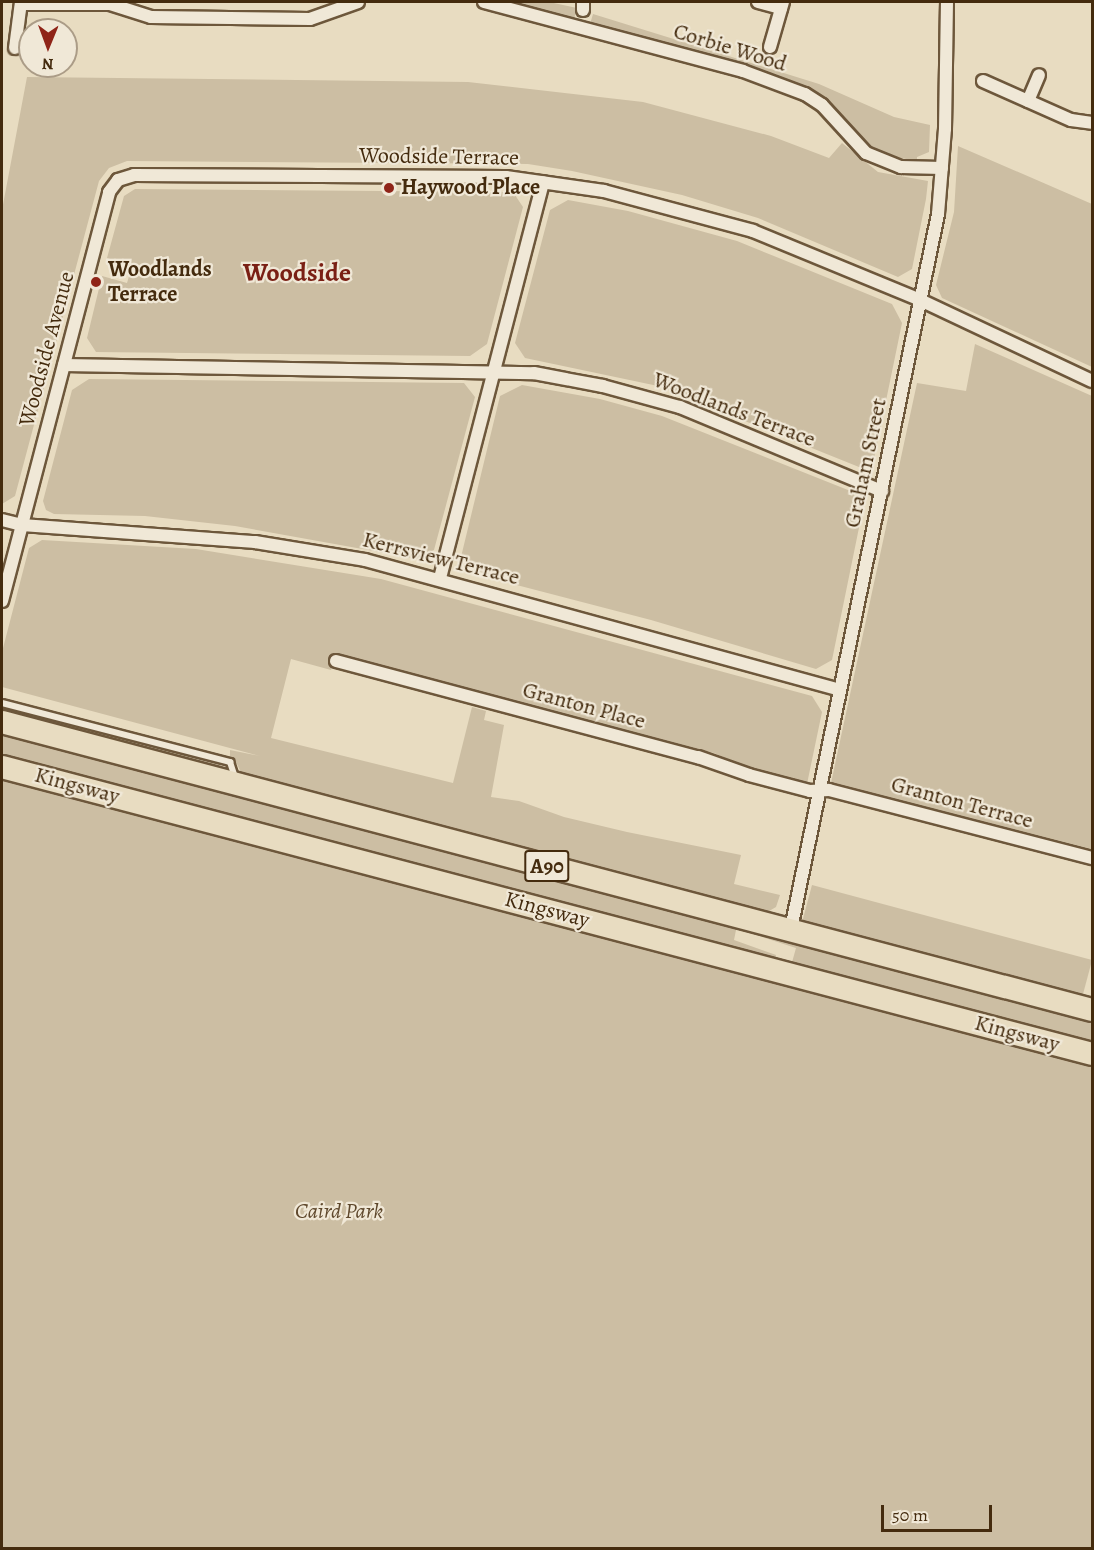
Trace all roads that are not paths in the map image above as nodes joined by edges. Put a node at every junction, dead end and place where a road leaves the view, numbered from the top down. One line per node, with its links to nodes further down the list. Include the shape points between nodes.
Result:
1 (358, 2): 5 (street, via 310,19 151,17 110,4)
2 (484, 2): 13 (street, Corbie Wood, via 743,72 805,94 822,105 866,153 901,167)
3 (758, 2): 6 (street)
4 (947, 2): 13 (street, Graham Street)
5 (21, 3): 8 (street)
6 (782, 5): 7 (street)
7 (770, 47)
8 (15, 48)
9 (1039, 75): 11 (street)
10 (982, 81): 11 (street)
11 (1028, 100): 12 (street, via 1071,120)
12 (1092, 123)
13 (942, 168): 16 (street, Graham Street, via 938,214)
14 (118, 180): 15 (street, Woodside Terrace, via 146,175 506,177); 17 (street, Woodside Avenue, via 109,192)
15 (543, 182): 16 (street, Woodside Terrace, via 627,196 730,224); 18 (street)
16 (920, 300): 19 (street, Woodside Terrace); 20 (street, Graham Street)
17 (64, 365): 18 (street, Woodlands Terrace); 22 (street, Woodside Avenue)
18 (494, 370): 20 (street, Woodlands Terrace, via 603,386 680,407); 23 (street)
19 (1092, 381)
20 (882, 491): 26 (street, Graham Street)
21 (2, 520): 22 (street, Kerrsview Terrace)
22 (22, 525): 23 (street, Kerrsview Terrace, via 255,542 365,560); 24 (street, Woodside Avenue)
23 (440, 578): 26 (street, Kerrsview Terrace)
24 (2, 600)
25 (336, 661): 30 (street, Granton Place)
26 (840, 690): 30 (street, Graham Street)
27 (2, 703): 28 (lane, Kingsway)
28 (13, 718): 32 (highway, Kingsway / A90, via 238,784)
29 (2, 766): 34 (highway, Kingsway / A90)
30 (820, 791): 31 (street, Granton Terrace); 32 (street, Graham Street)
31 (1092, 858)
32 (791, 929): 33 (highway, Kingsway / A90)
33 (1092, 1010)
34 (1092, 1054)

